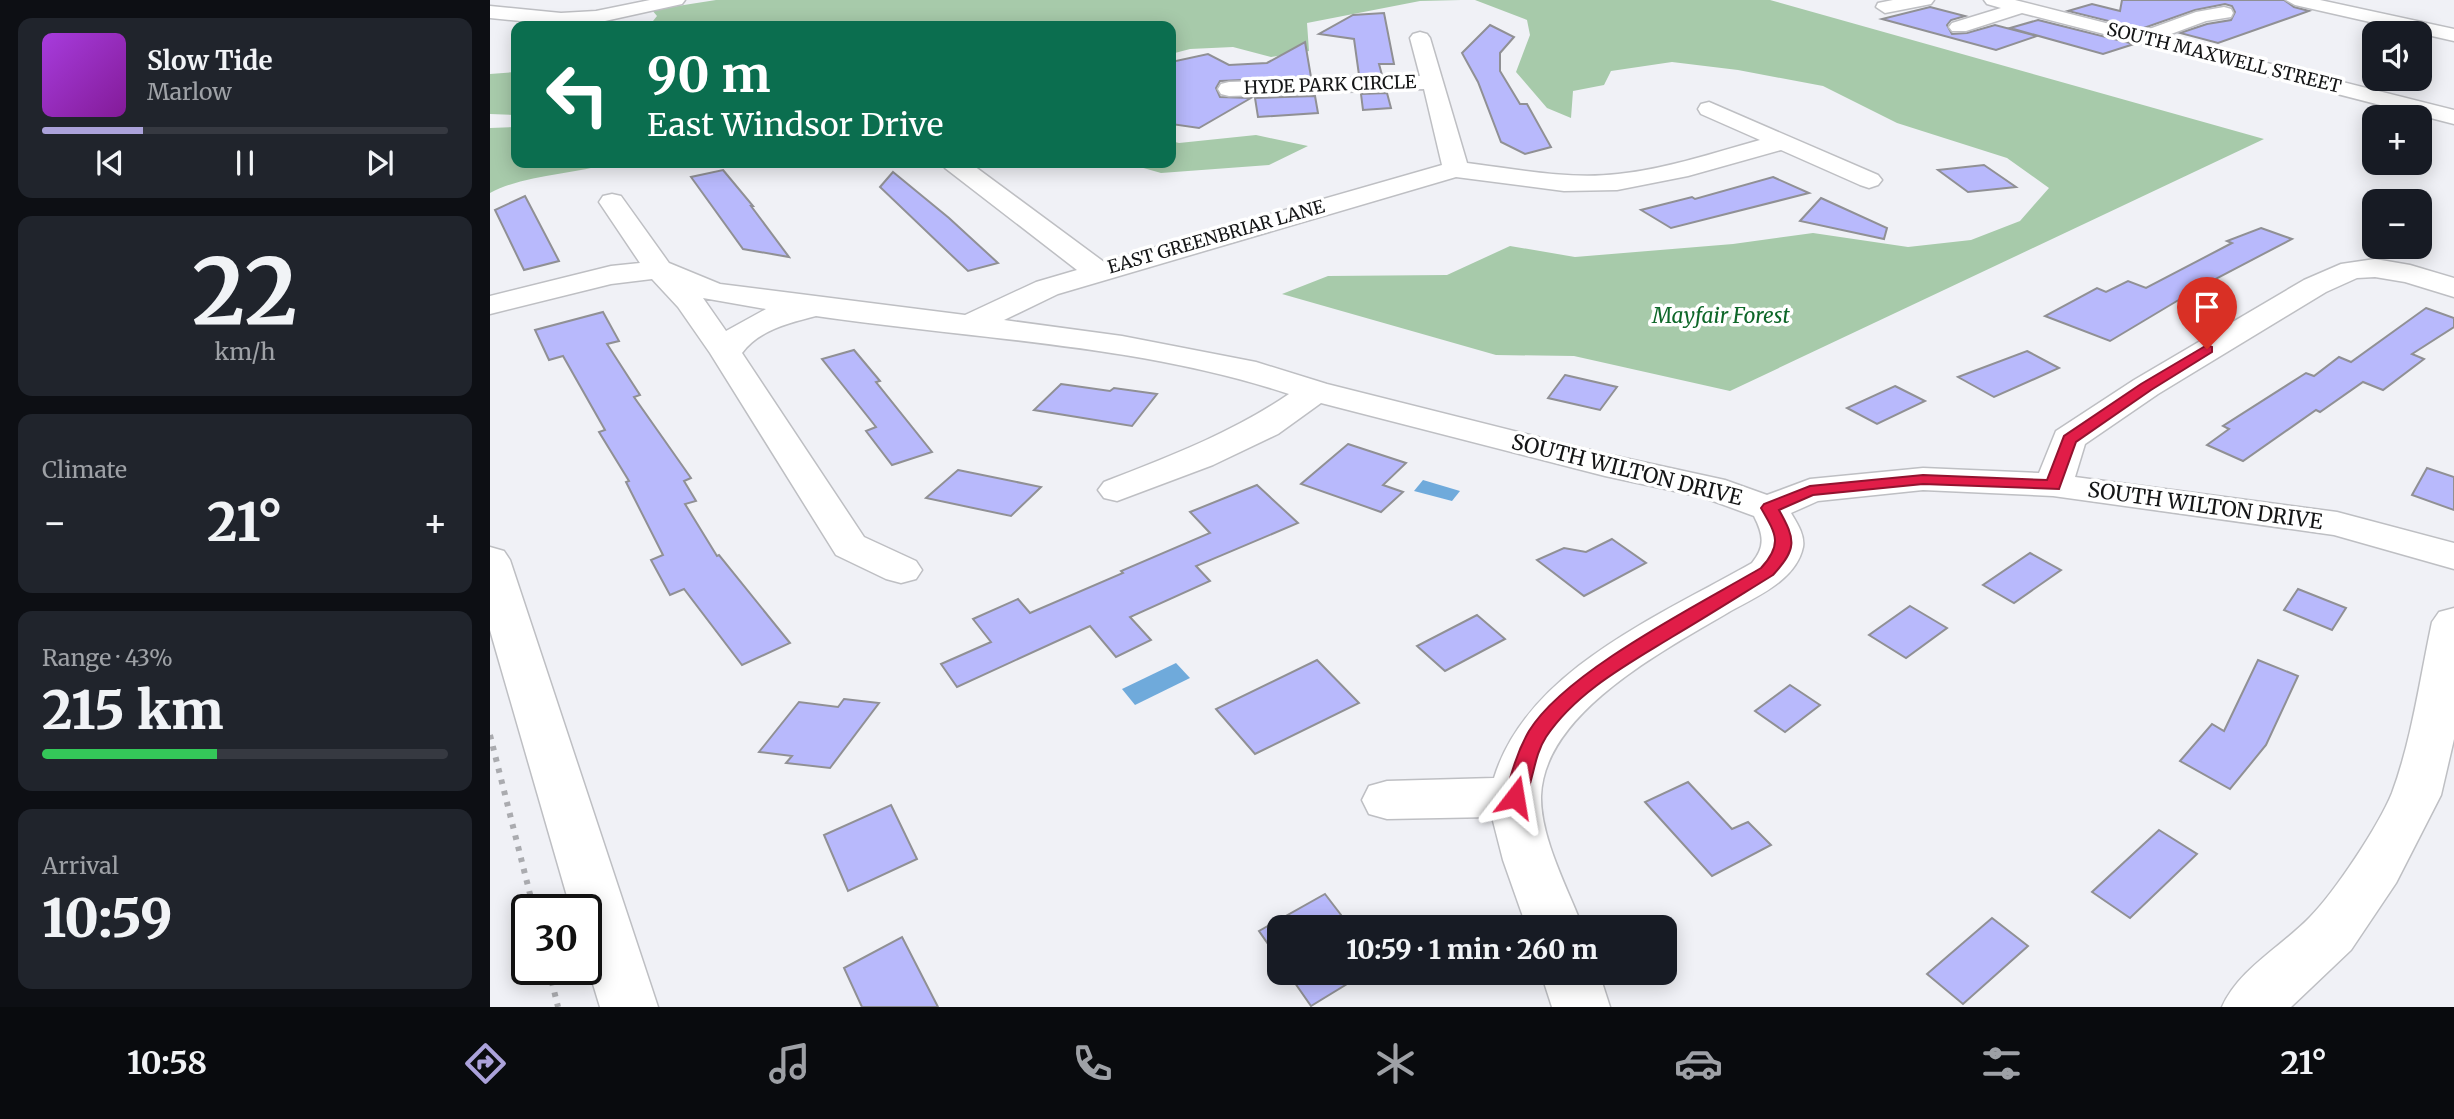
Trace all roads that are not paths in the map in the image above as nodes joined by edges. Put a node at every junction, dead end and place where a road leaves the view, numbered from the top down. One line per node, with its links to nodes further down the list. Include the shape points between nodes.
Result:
1 (676, 0): 7 (street, via 596,17 561,19)
2 (1925, 0): 5 (street)
3 (1993, 0): 6 (street, SOUTH MAXWELL STREET)
4 (2295, 0): 10 (street)
5 (1885, 7)
6 (2022, 7): 9 (street); 11 (street, SOUTH MAXWELL STREET)
7 (490, 12)
8 (2224, 13): 11 (street)
9 (1959, 27)
10 (2454, 35)
11 (2144, 37): 16 (street, SOUTH MAXWELL STREET)
12 (1420, 38): 13 (street)
13 (1432, 82): 14 (street, HYDE PARK CIRCLE); 19 (street)
14 (1230, 89)
15 (1709, 109): 17 (street)
16 (2454, 117)
17 (1780, 142): 19 (street, EAST GREENBRIAR LANE, via 1688,168 1617,181 1564,183); 20 (street)
18 (961, 168): 23 (street)
19 (1455, 169): 23 (street, EAST GREENBRIAR LANE)
20 (1869, 180)
21 (612, 202): 22 (street)
22 (659, 270): 25 (street, via 611,275); 26 (street, via 713,292); 27 (street); 29 (street, via 689,301)
23 (1098, 272): 28 (street, EAST GREENBRIAR LANE, via 1047,288)
24 (2454, 288): 31 (street, via 2375,268 2351,270 2315,286 2069,439)
25 (490, 305)
26 (815, 307): 28 (street); 29 (street, via 778,315 739,335)
27 (490, 316)
28 (970, 325): 30 (street, SOUTH WILTON DRIVE, via 1122,346 1256,372)
29 (726, 353): 36 (street, via 850,546)
30 (1315, 391): 32 (street, via 1265,426); 33 (street, SOUTH WILTON DRIVE, via 1712,488)
31 (2053, 485): 33 (street, SOUTH WILTON DRIVE, via 1923,480 1810,490); 34 (street, SOUTH WILTON DRIVE, via 2337,524)
32 (1117, 489)
33 (1769, 508): 38 (street, via 1784,534 1782,556 1767,572 1621,660 1558,709 1538,734)
34 (2454, 556)
35 (490, 560): 42 (street)
36 (901, 570)
37 (2454, 622): 44 (street, via 2416,795 2377,868 2331,933)
38 (1515, 797): 39 (street); 40 (street)
39 (1387, 800)
40 (1551, 915)
41 (1574, 985): 43 (street)
42 (629, 1007)
43 (1581, 1007)
44 (2250, 1007)

